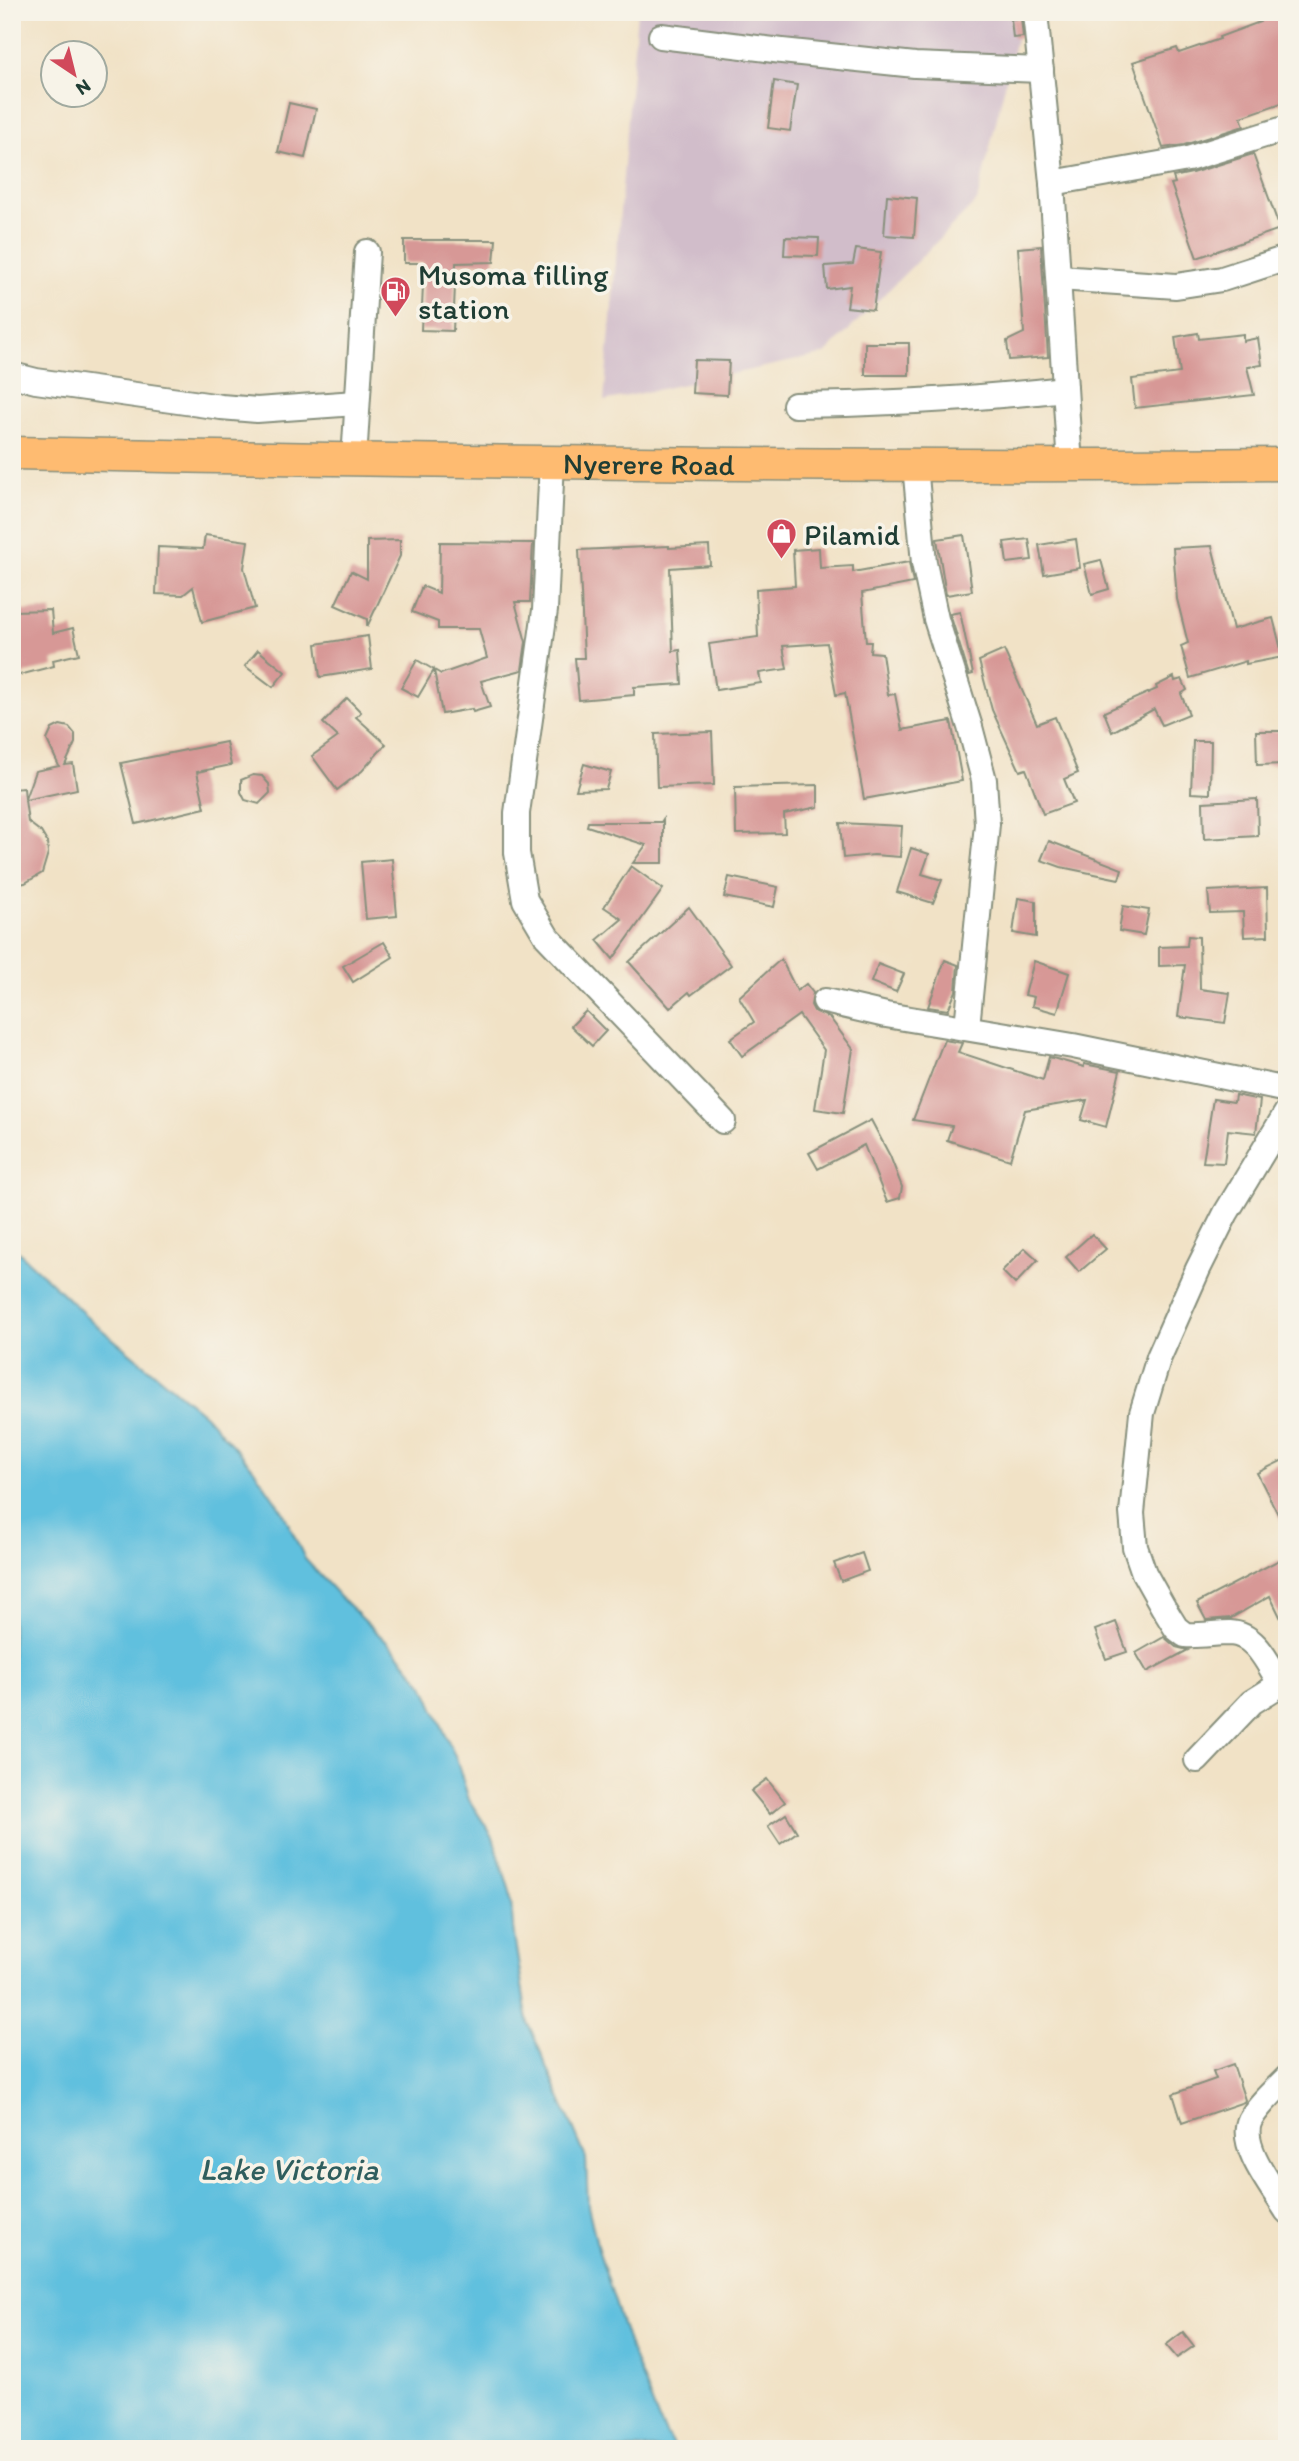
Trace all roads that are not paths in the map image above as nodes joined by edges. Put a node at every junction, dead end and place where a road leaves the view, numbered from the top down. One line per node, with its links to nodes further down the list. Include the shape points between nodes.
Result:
1 (1035, 12): 3 (street)
2 (661, 36): 3 (street, via 915,65)
3 (1041, 70): 5 (street)
4 (1287, 128): 5 (street, via 1188,159)
5 (1052, 183): 8 (street)
6 (367, 252): 11 (street)
7 (1287, 258): 8 (street, via 1222,279 1177,286)
8 (1059, 278): 10 (street)
9 (12, 375): 11 (street, via 195,405 257,410)
10 (1065, 389): 12 (street, via 956,400); 18 (street)
11 (356, 403): 14 (street)
12 (795, 405)
13 (12, 453): 14 (main road, Nyerere Road)
14 (354, 460): 15 (main road, Nyerere Road)
15 (552, 461): 17 (main road, Nyerere Road); 23 (street, via 545,610 517,813 517,853 525,900 547,937)
16 (1287, 464): 18 (main road, Nyerere Road)
17 (915, 465): 18 (main road, Nyerere Road); 20 (street, via 936,619 984,780 987,824)
18 (1070, 466)
19 (825, 1001): 20 (street)
20 (967, 1027): 21 (street)
21 (1287, 1090)
22 (1287, 1112): 24 (street, via 1226,1213 1159,1357 1142,1413 1132,1513 1135,1547 1144,1573 1176,1628 1185,1635 1244,1635)
23 (723, 1121)
24 (1284, 1682): 25 (street, via 1252,1702)
25 (1198, 1760)
26 (1287, 2078): 27 (street, via 1250,2120 1247,2137)
27 (1287, 2211)

